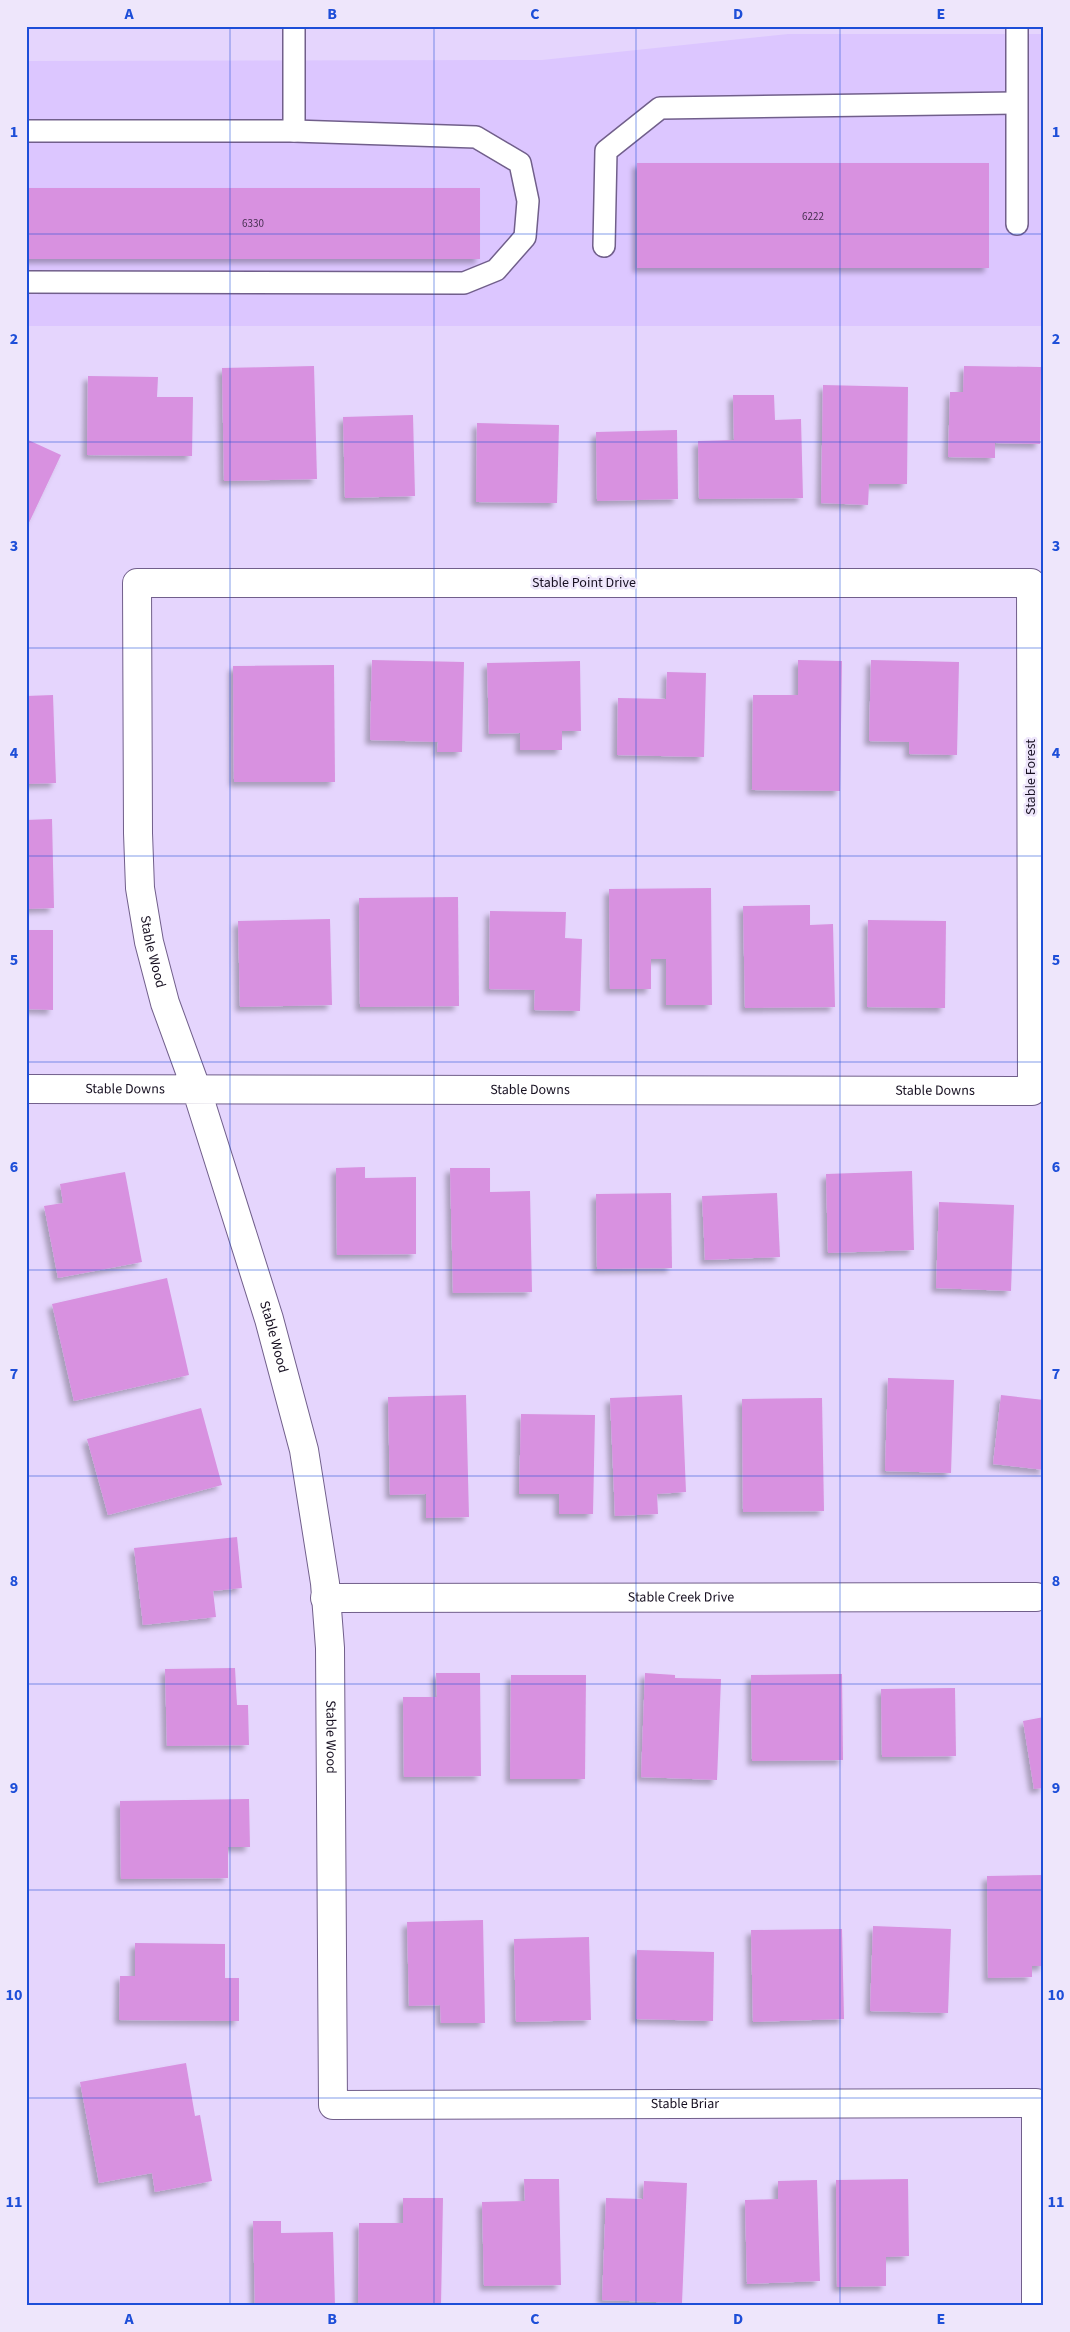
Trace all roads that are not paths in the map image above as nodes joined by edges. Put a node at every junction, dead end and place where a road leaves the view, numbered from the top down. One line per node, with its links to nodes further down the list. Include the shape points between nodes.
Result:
1 (294, 26): 5 (lane)
2 (1017, 26): 3 (lane)
3 (1016, 103): 6 (lane); 7 (lane, via 660,108 606,151)
4 (26, 131): 5 (lane)
5 (294, 131): 8 (lane, via 476,137 520,163 528,201 525,237 496,270 464,283)
6 (1017, 224)
7 (604, 246)
8 (26, 282)
9 (137, 584): 10 (street, Stable Point Drive); 11 (street, Stable Wood, via 140,888 149,942 165,1003)
10 (1030, 584): 13 (street, Stable Forest)
11 (196, 1088): 12 (street, Stable Downs); 13 (street, Stable Downs); 15 (street, Stable Wood, via 269,1319 304,1450)
12 (26, 1089)
13 (1032, 1091)
14 (1036, 1597): 15 (street, Stable Creek Drive)
15 (325, 1598): 16 (street, Stable Wood, via 330,1648)
16 (333, 2104): 17 (street, Stable Briar, via 1036,2103)
17 (1036, 2306)

